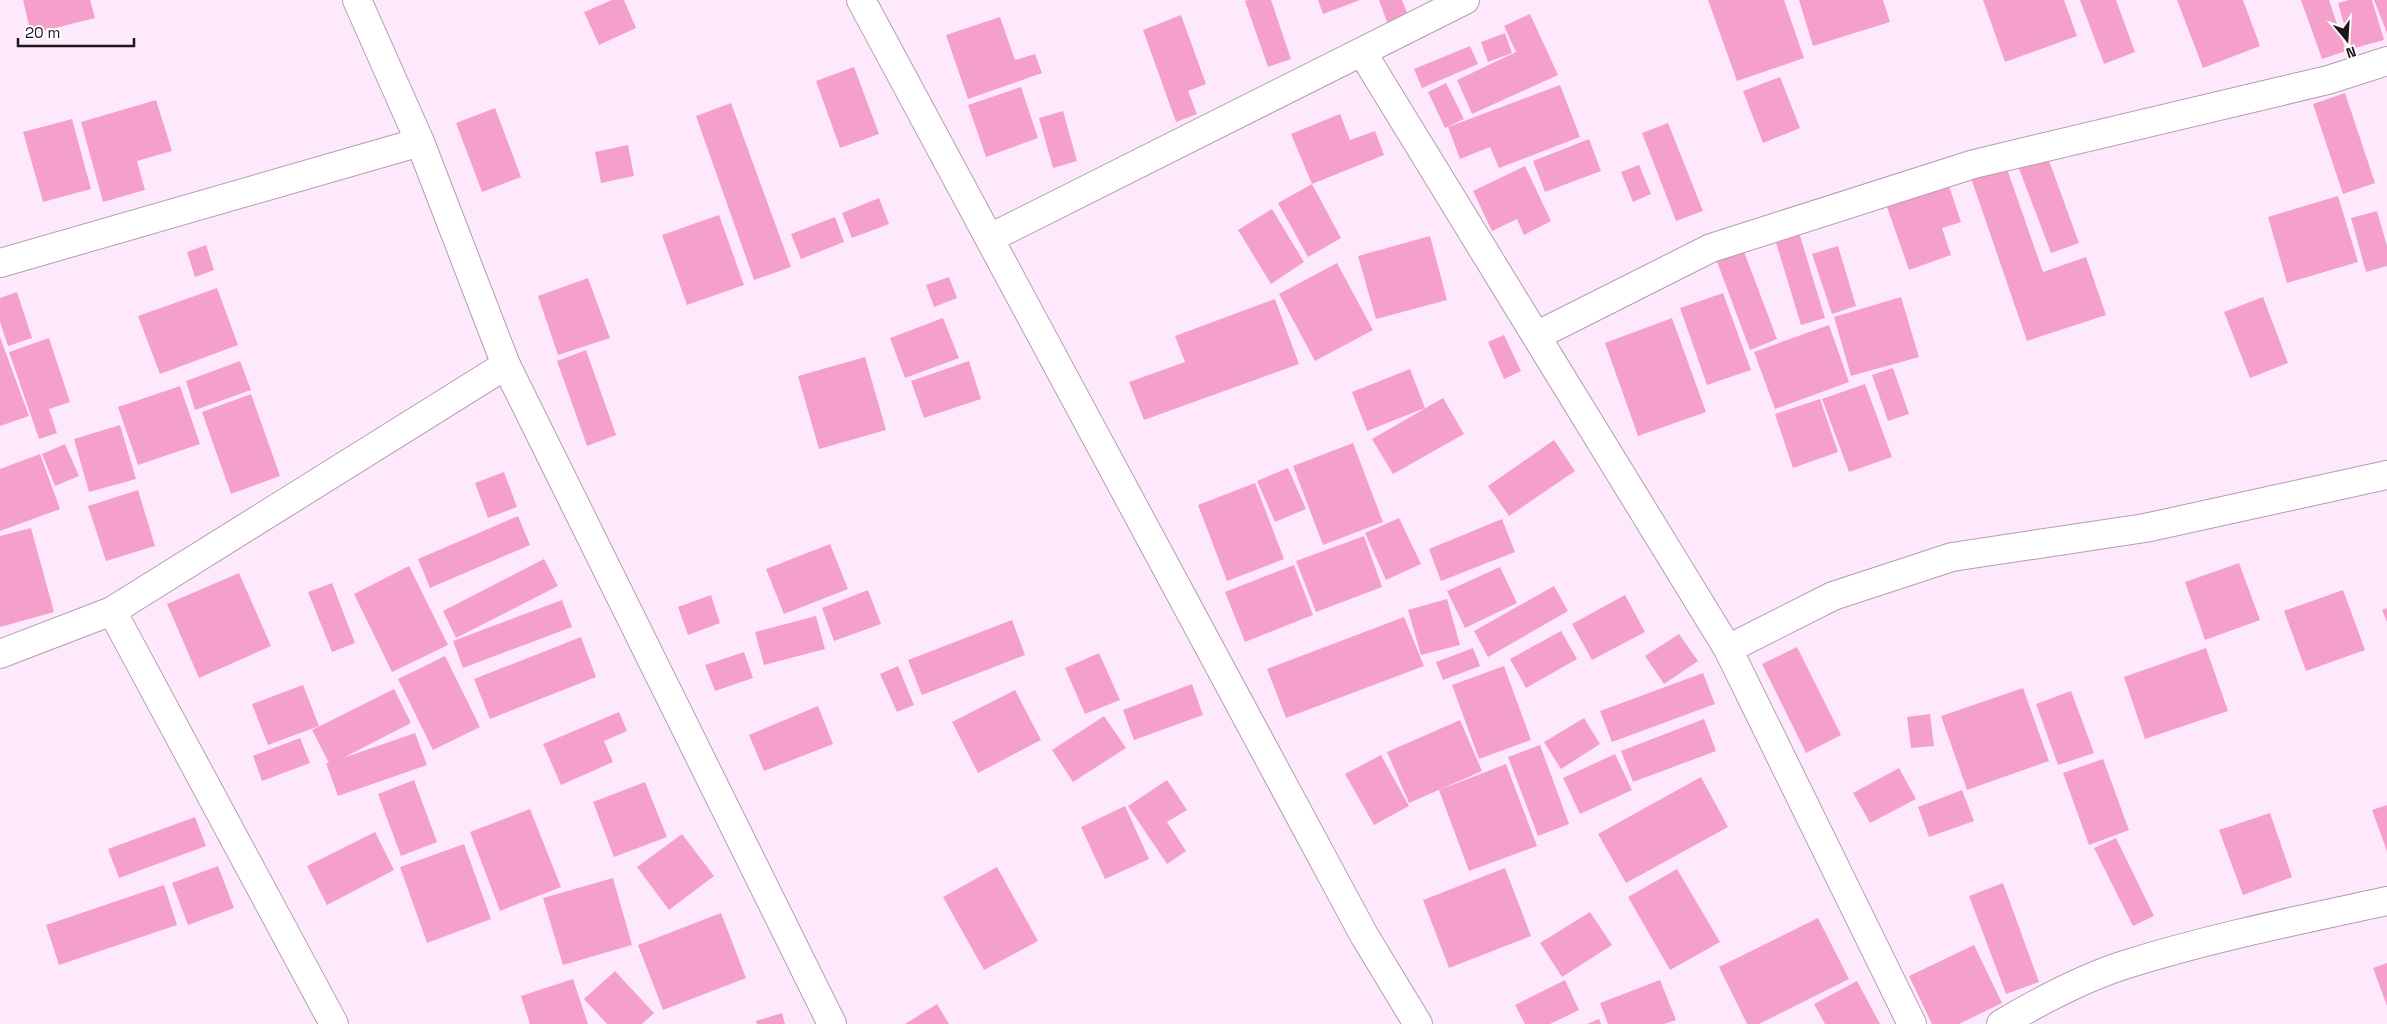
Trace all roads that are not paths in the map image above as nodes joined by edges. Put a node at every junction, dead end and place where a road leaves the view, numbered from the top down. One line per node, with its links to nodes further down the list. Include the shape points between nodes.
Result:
1 (357, 0): 6 (street)
2 (861, 0): 7 (street)
3 (1465, 0): 4 (street)
4 (1362, 52): 7 (street); 9 (street)
5 (2387, 61): 9 (street, via 2328,80 1974,164 1711,248)
6 (420, 142): 8 (street); 10 (street)
7 (990, 238): 18 (street, via 1364,935)
8 (0, 263)
9 (1536, 336): 13 (street)
10 (506, 365): 12 (street); 17 (street)
11 (2387, 475): 13 (street, via 2145,528 1952,557 1833,596)
12 (112, 611): 14 (street); 16 (street)
13 (1728, 649): 19 (street)
14 (0, 654)
15 (2387, 900): 20 (street, via 2123,965 2036,1003)
16 (334, 1024)
17 (832, 1024)
18 (1418, 1024)
19 (1912, 1024)
20 (2001, 1024)

